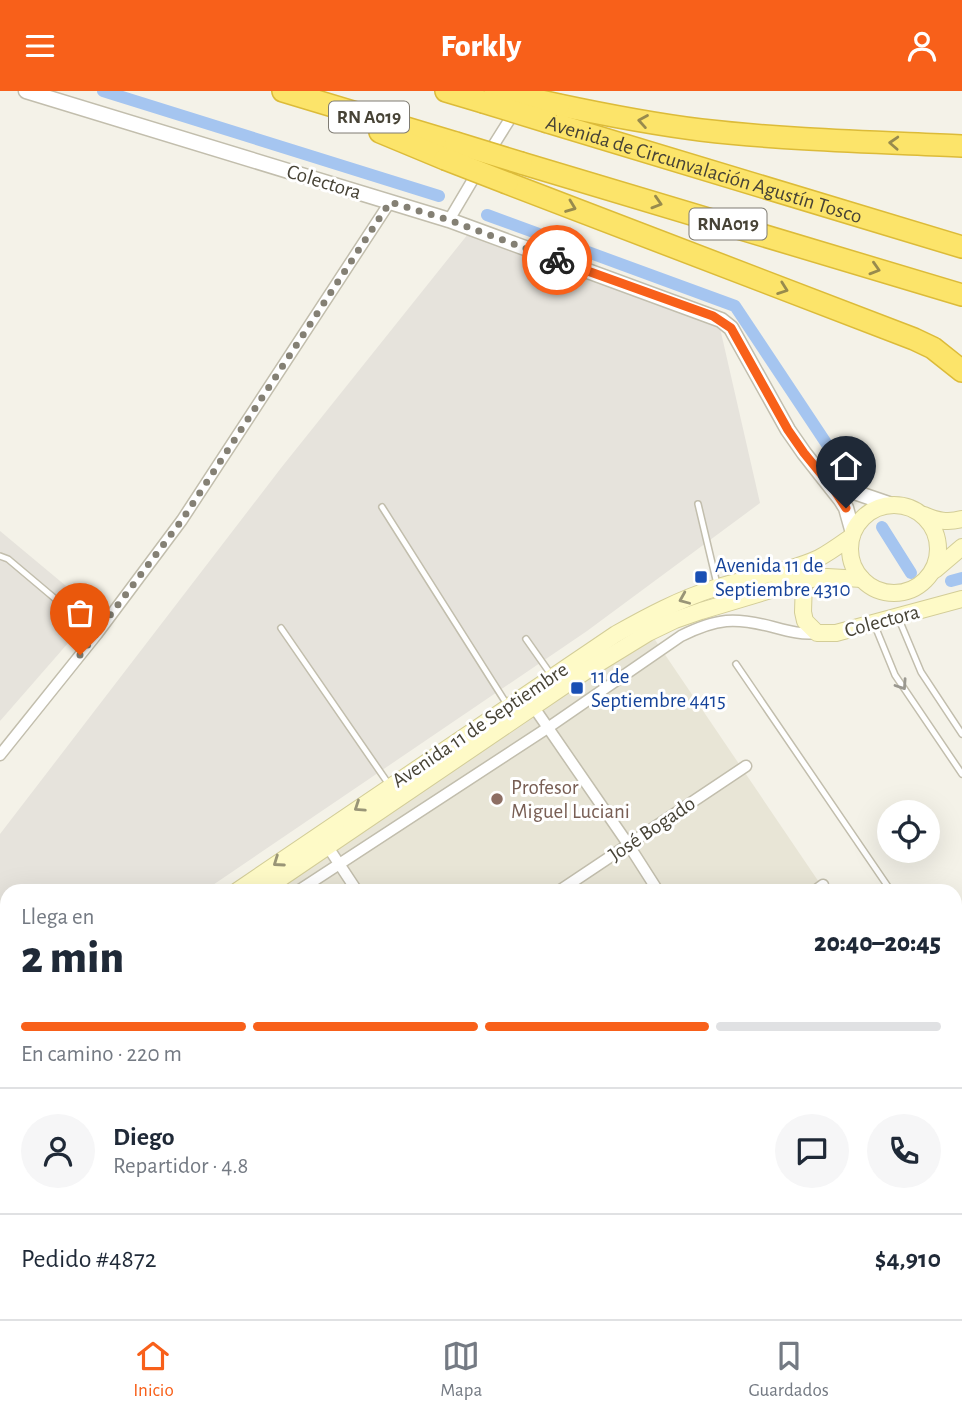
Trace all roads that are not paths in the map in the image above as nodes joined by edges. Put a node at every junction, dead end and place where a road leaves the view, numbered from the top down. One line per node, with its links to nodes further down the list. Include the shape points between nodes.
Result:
1 (26, 91): 9 (street, Colectora)
2 (284, 91): 8 (highway, RN A019, via 405,143)
3 (446, 91): 5 (highway, Avenida de Circunvalación Agustín Tosco)
4 (527, 91): 10 (street)
5 (489, 96): 6 (highway, Avenida de Circunvalación Agustín Tosco / RNA019, bridge)
6 (554, 113): 7 (highway, one-way to 6, via 702,130); 11 (highway, Avenida de Circunvalación Agustín Tosco / RNA019)
7 (962, 146)
8 (450, 151): 12 (highway, RNA019, one-way to 12, bridge, via 521,163); 13 (highway, one-way to 13, bridge, via 507,183 914,339)
9 (390, 202): 10 (street, Colectora); 32 (street, via 182,520)
10 (449, 220): 14 (street, Colectora, via 721,320 731,328 788,430)
11 (956, 245)
12 (962, 295)
13 (962, 371)
14 (822, 474): 16 (street, Colectora, via 854,492); 20 (street, Colectora, via 841,500)
15 (698, 504): 26 (lane)
16 (892, 505): 18 (main road); 20 (main road, via 868,513)
17 (382, 507): 36 (lane)
18 (920, 514): 19 (main road, via 941,521); 23 (main road, via 931,524 938,545)
19 (962, 519)
20 (852, 535): 24 (main road, via 851,560); 26 (main road, Avenida 11 de Septiembre, via 819,557)
21 (962, 547): 23 (main road)
22 (0, 556): 32 (lane)
23 (931, 574): 24 (main road, via 917,587 898,594 878,591)
24 (862, 579): 25 (main road, Avenida 11 de Septiembre)
25 (804, 580): 31 (main road, Colectora, via 803,613); 37 (main road, Avenida 11 de Septiembre, via 675,620)
26 (718, 587): 35 (main road, Avenida 11 de Septiembre, one-way to 35, via 640,620)
27 (962, 599): 28 (main road, Colectora)
28 (897, 617): 29 (main road, Colectora); 39 (lane, via 921,672)
29 (874, 623): 31 (main road, Colectora); 42 (lane, one-way to 42, via 895,675)
30 (281, 628): 43 (lane)
31 (817, 633): 38 (street, via 735,619 694,629)
32 (97, 634): 40 (street)
33 (526, 639): 35 (lane)
34 (736, 664): 53 (lane)
35 (552, 676): 36 (main road, Avenida 11 de Septiembre)
36 (508, 706): 43 (main road, Avenida 11 de Septiembre)
37 (533, 706): 38 (street); 44 (main road, Avenida 11 de Septiembre)
38 (549, 727): 45 (street); 46 (street)
39 (962, 734)
40 (0, 755)
41 (746, 767): 45 (street, José Bogado)
42 (962, 773)
43 (390, 786): 44 (main road, Avenida 11 de Septiembre, one-way to 44)
44 (323, 840): 46 (street); 47 (main road, Avenida 11 de Septiembre, one-way to 47); 48 (main road, Avenida 11 de Septiembre)
45 (628, 844): 51 (street, José Bogado); 52 (street)
46 (339, 863): 49 (street); 50 (street)
47 (249, 884)
48 (270, 884)
49 (308, 884)
50 (352, 884)
51 (569, 884)
52 (654, 884)
53 (886, 884)

